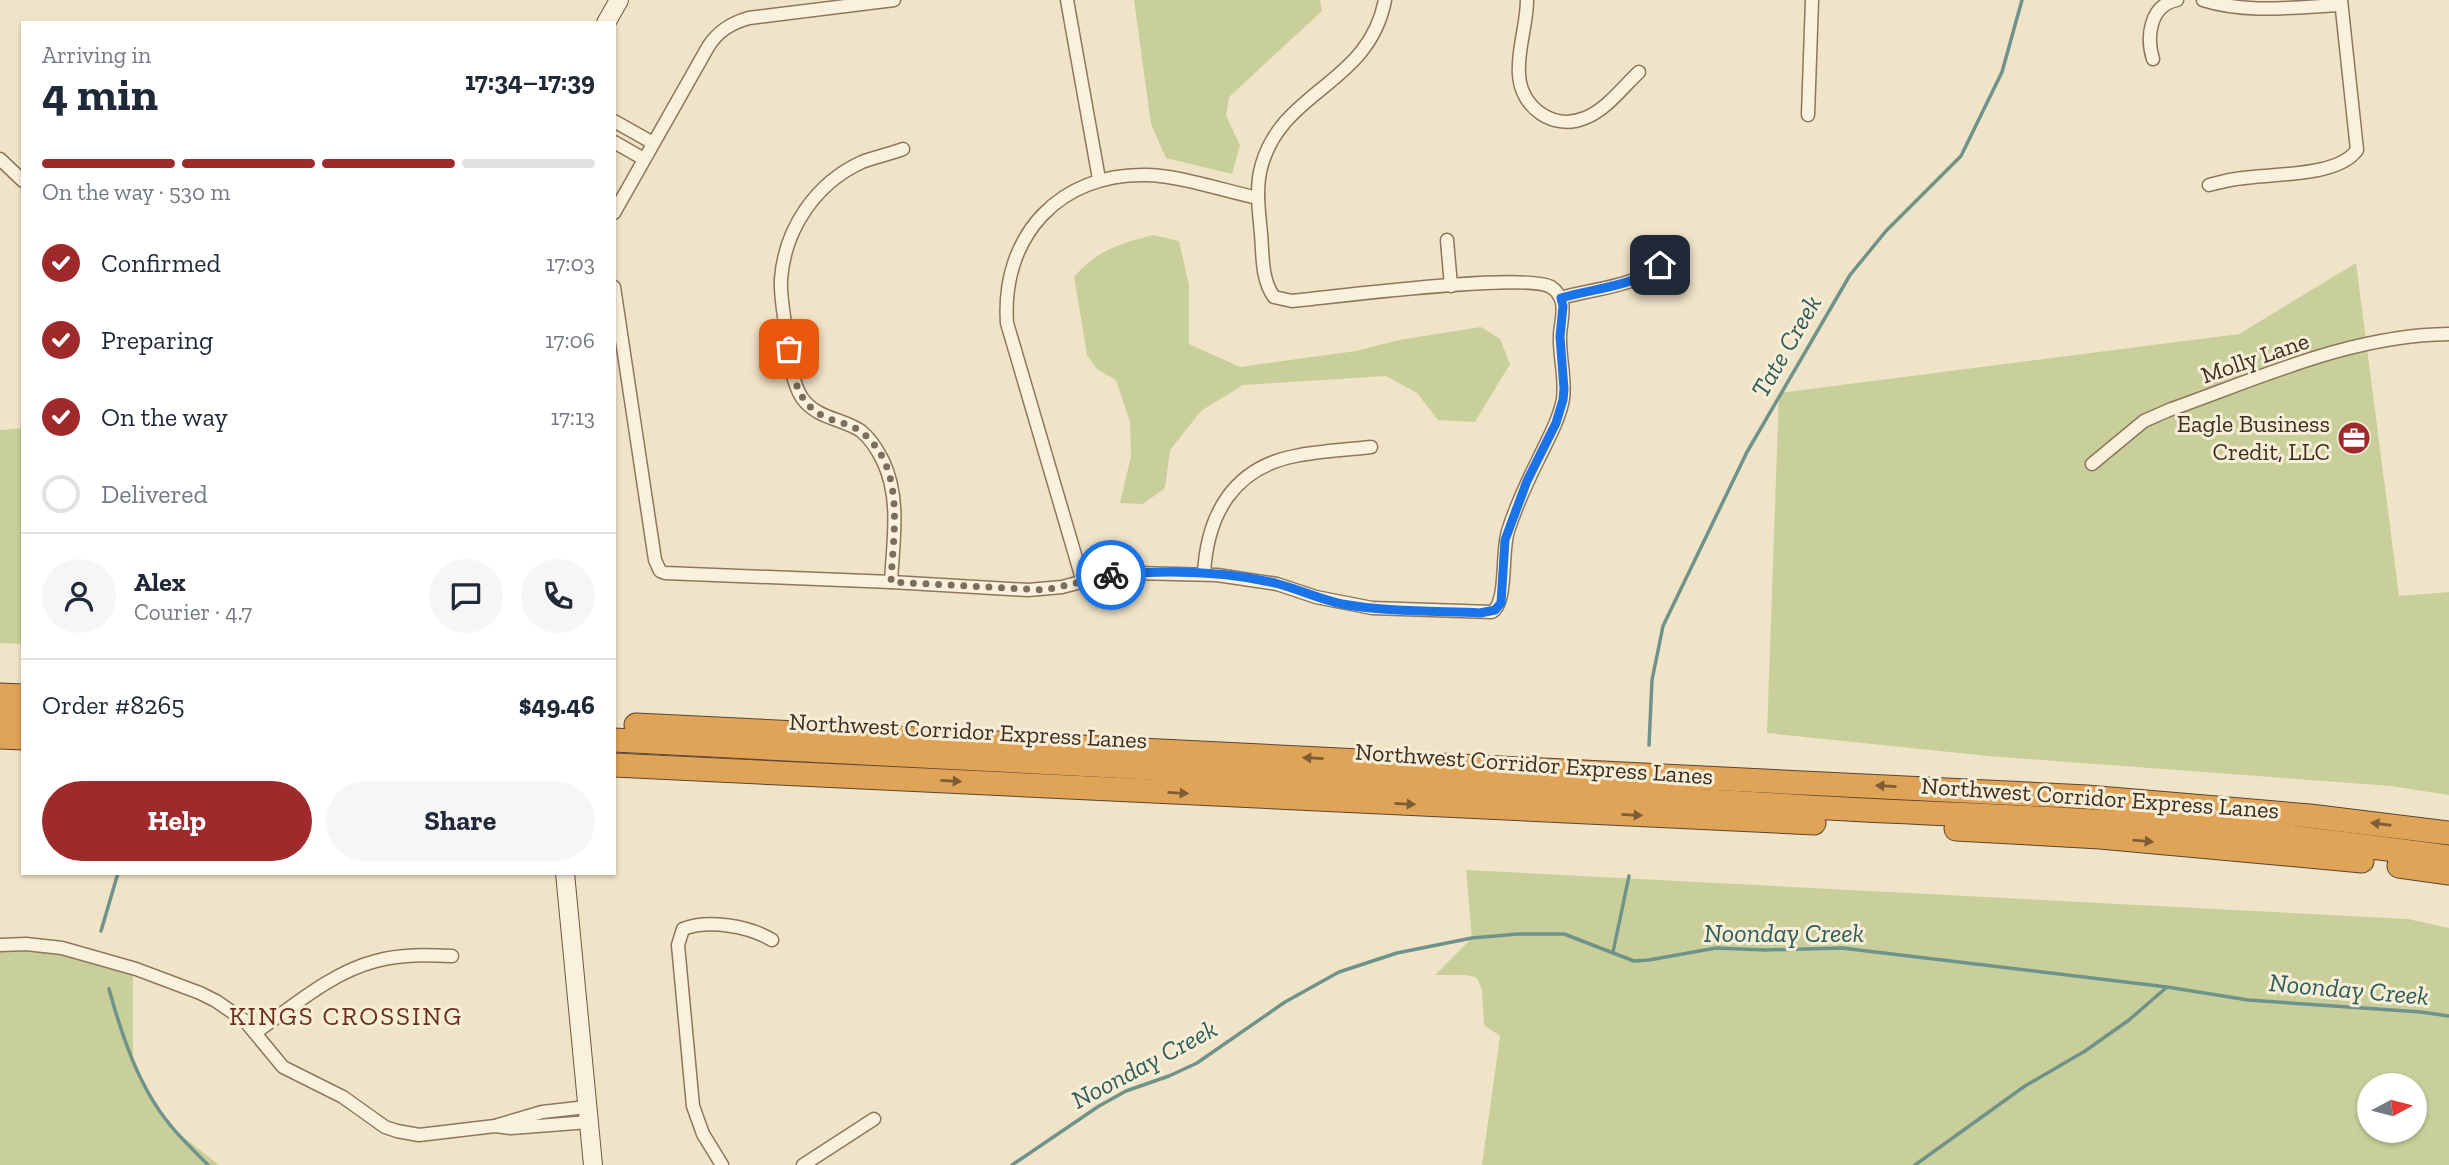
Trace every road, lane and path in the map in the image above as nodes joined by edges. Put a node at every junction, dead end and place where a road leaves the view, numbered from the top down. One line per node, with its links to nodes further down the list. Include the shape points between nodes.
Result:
1 (619, 0): 10 (street)
2 (894, 0): 16 (street, via 737,21 708,47)
3 (1067, 0): 21 (street)
4 (1385, 0): 23 (street, via 1375,34 1362,53 1298,107 1275,135 1261,167)
5 (1527, 0): 12 (street, via 1519,76 1525,99 1539,113 1565,121 1586,118)
6 (1812, 0): 13 (street)
7 (2177, 0): 11 (street, via 2157,14 2149,32)
8 (2203, 0): 9 (street, via 2248,9)
9 (2341, 3): 22 (street, via 2357,150 2333,167)
10 (607, 21)
11 (2153, 59)
12 (1639, 72)
13 (1808, 115)
14 (616, 122): 16 (street)
15 (616, 143): 19 (street)
16 (653, 143): 19 (street)
17 (903, 149): 36 (street, via 863,162 819,192 789,239 781,281 796,387 803,400 814,410 862,432 890,478 895,508)
18 (0, 159): 20 (street)
19 (644, 159): 24 (street)
20 (21, 179)
21 (1099, 179): 23 (street, via 1152,175); 37 (street, via 1058,200 1033,226 1011,268 1006,303 1017,364)
22 (2209, 185)
23 (1258, 198): 28 (street, via 1265,279)
24 (616, 209)
25 (1447, 240): 27 (street)
26 (1672, 247): 29 (street, via 1669,256 1650,273)
27 (1451, 286): 28 (street, via 1292,301); 29 (street, via 1538,282)
28 (1274, 296): 31 (street)
29 (1561, 298): 35 (street, via 1563,400 1505,540 1500,614 1342,604 1277,584)
30 (616, 300): 36 (street, via 656,574)
31 (1265, 307)
32 (2449, 334): 34 (street, Molly Lane, via 2398,337 2348,348 2169,410 2144,421)
33 (1371, 447): 35 (street, via 1294,456 1245,477 1219,508)
34 (2092, 464)
35 (1204, 574): 37 (street, via 1134,573)
36 (891, 582): 37 (street, via 1028,590)
37 (1083, 582)
38 (0, 695): 39 (highway)
39 (21, 696)
40 (0, 715): 41 (highway)
41 (21, 716)
42 (616, 724): 49 (highway, one-way to 42, via 2287,813 2087,797)
43 (0, 737): 44 (highway)
44 (21, 738)
45 (616, 740): 50 (highway, Northwest Corridor Express Lanes, via 2026,816 2243,832)
46 (616, 753): 48 (highway)
47 (616, 765): 48 (highway)
48 (883, 778): 51 (highway, one-way to 51, via 2026,832 2284,853)
49 (2449, 833)
50 (2449, 856)
51 (2449, 873)
52 (565, 875): 57 (street)
53 (772, 940): 60 (street, via 747,928 679,926 693,1106)
54 (0, 945): 56 (street, via 62,948 136,969 216,1001)
55 (452, 956): 56 (street, via 403,957 360,966)
56 (255, 1033): 57 (street, via 283,1067 353,1102 385,1127 419,1135 495,1126 542,1112)
57 (588, 1114): 59 (street)
58 (874, 1119): 61 (street)
59 (593, 1165)
60 (722, 1165)
61 (803, 1165)

